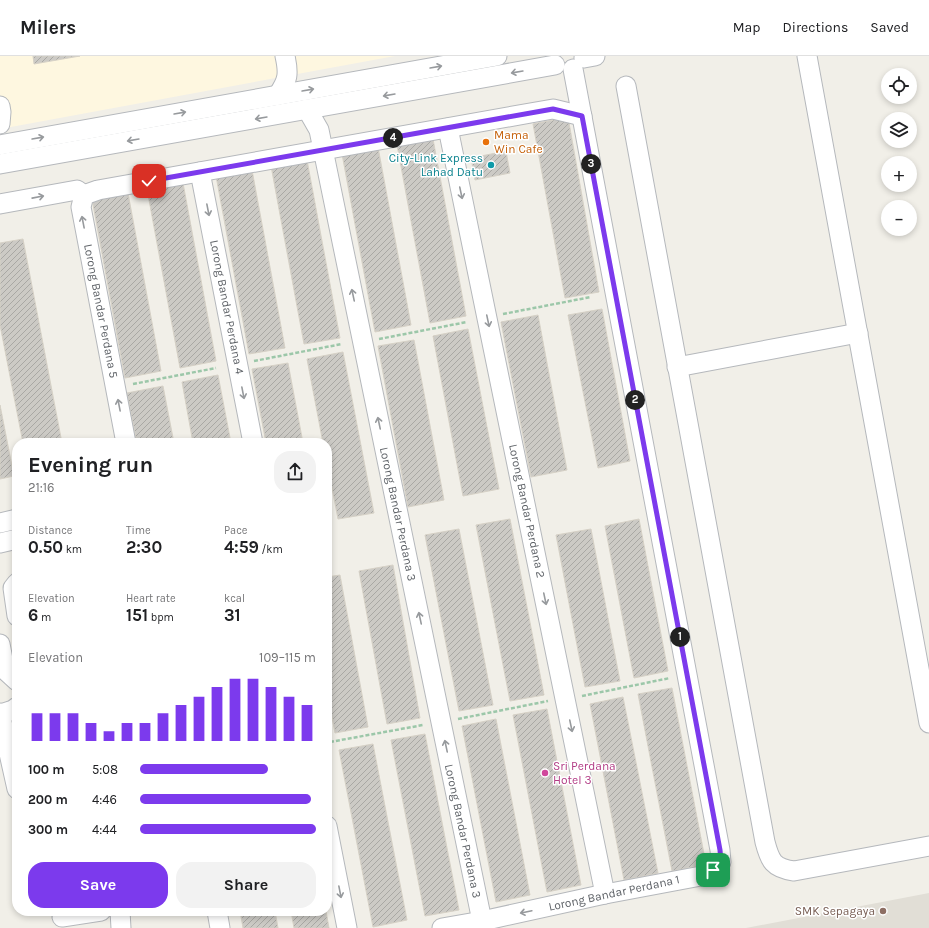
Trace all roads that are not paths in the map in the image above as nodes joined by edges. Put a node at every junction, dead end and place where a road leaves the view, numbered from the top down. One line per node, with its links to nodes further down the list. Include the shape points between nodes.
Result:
1 (285, 56): 7 (street, via 287,78)
2 (497, 56): 7 (street, one-way to 2)
3 (807, 56): 20 (street)
4 (574, 60): 6 (street, Lorong Bandar Perdana 1); 9 (street, one-way to 9)
5 (626, 86): 21 (street)
6 (576, 88): 10 (street); 11 (street, Lorong Bandar Perdana 1)
7 (278, 95): 14 (street, one-way to 7)
8 (0, 106): 12 (street)
9 (308, 109): 15 (street, Lorong Bandar Perdana 3, via 319,130); 16 (street, one-way to 16)
10 (553, 109): 11 (street); 13 (street)
11 (582, 116): 35 (street, Lorong Bandar Perdana 1, via 721,862 701,876)
12 (0, 124)
13 (448, 128): 15 (street); 35 (street, Lorong Bandar Perdana 2, one-way to 35)
14 (0, 145)
15 (324, 150): 17 (street); 40 (street, Lorong Bandar Perdana 3, one-way to 15)
16 (0, 164)
17 (200, 172): 18 (street); 23 (street, Lorong Bandar Perdana 4, one-way to 23)
18 (91, 192): 19 (street, one-way to 18, via 77,190); 22 (street, Lorong Bandar Perdana 5, one-way to 18, via 81,207)
19 (0, 204)
20 (858, 333): 21 (street); 31 (street)
21 (677, 367): 33 (street, via 763,835 769,856 783,870 794,871)
22 (125, 438)
23 (252, 438)
24 (12, 520): 25 (street)
25 (0, 523)
26 (12, 540): 27 (street)
27 (0, 542)
28 (0, 644): 29 (street, via 5,670)
29 (12, 676)
30 (6, 711): 32 (street)
31 (929, 723)
32 (12, 754)
33 (929, 846)
34 (332, 852): 43 (street, one-way to 43)
35 (605, 894): 40 (street, Lorong Bandar Perdana 1, one-way to 40)
36 (77, 916): 39 (street)
37 (120, 916): 41 (street)
38 (218, 916): 42 (street)
39 (63, 919)
40 (482, 921): 44 (street, Lorong Bandar Perdana 1)
41 (121, 928)
42 (220, 928)
43 (347, 928)
44 (442, 928)

